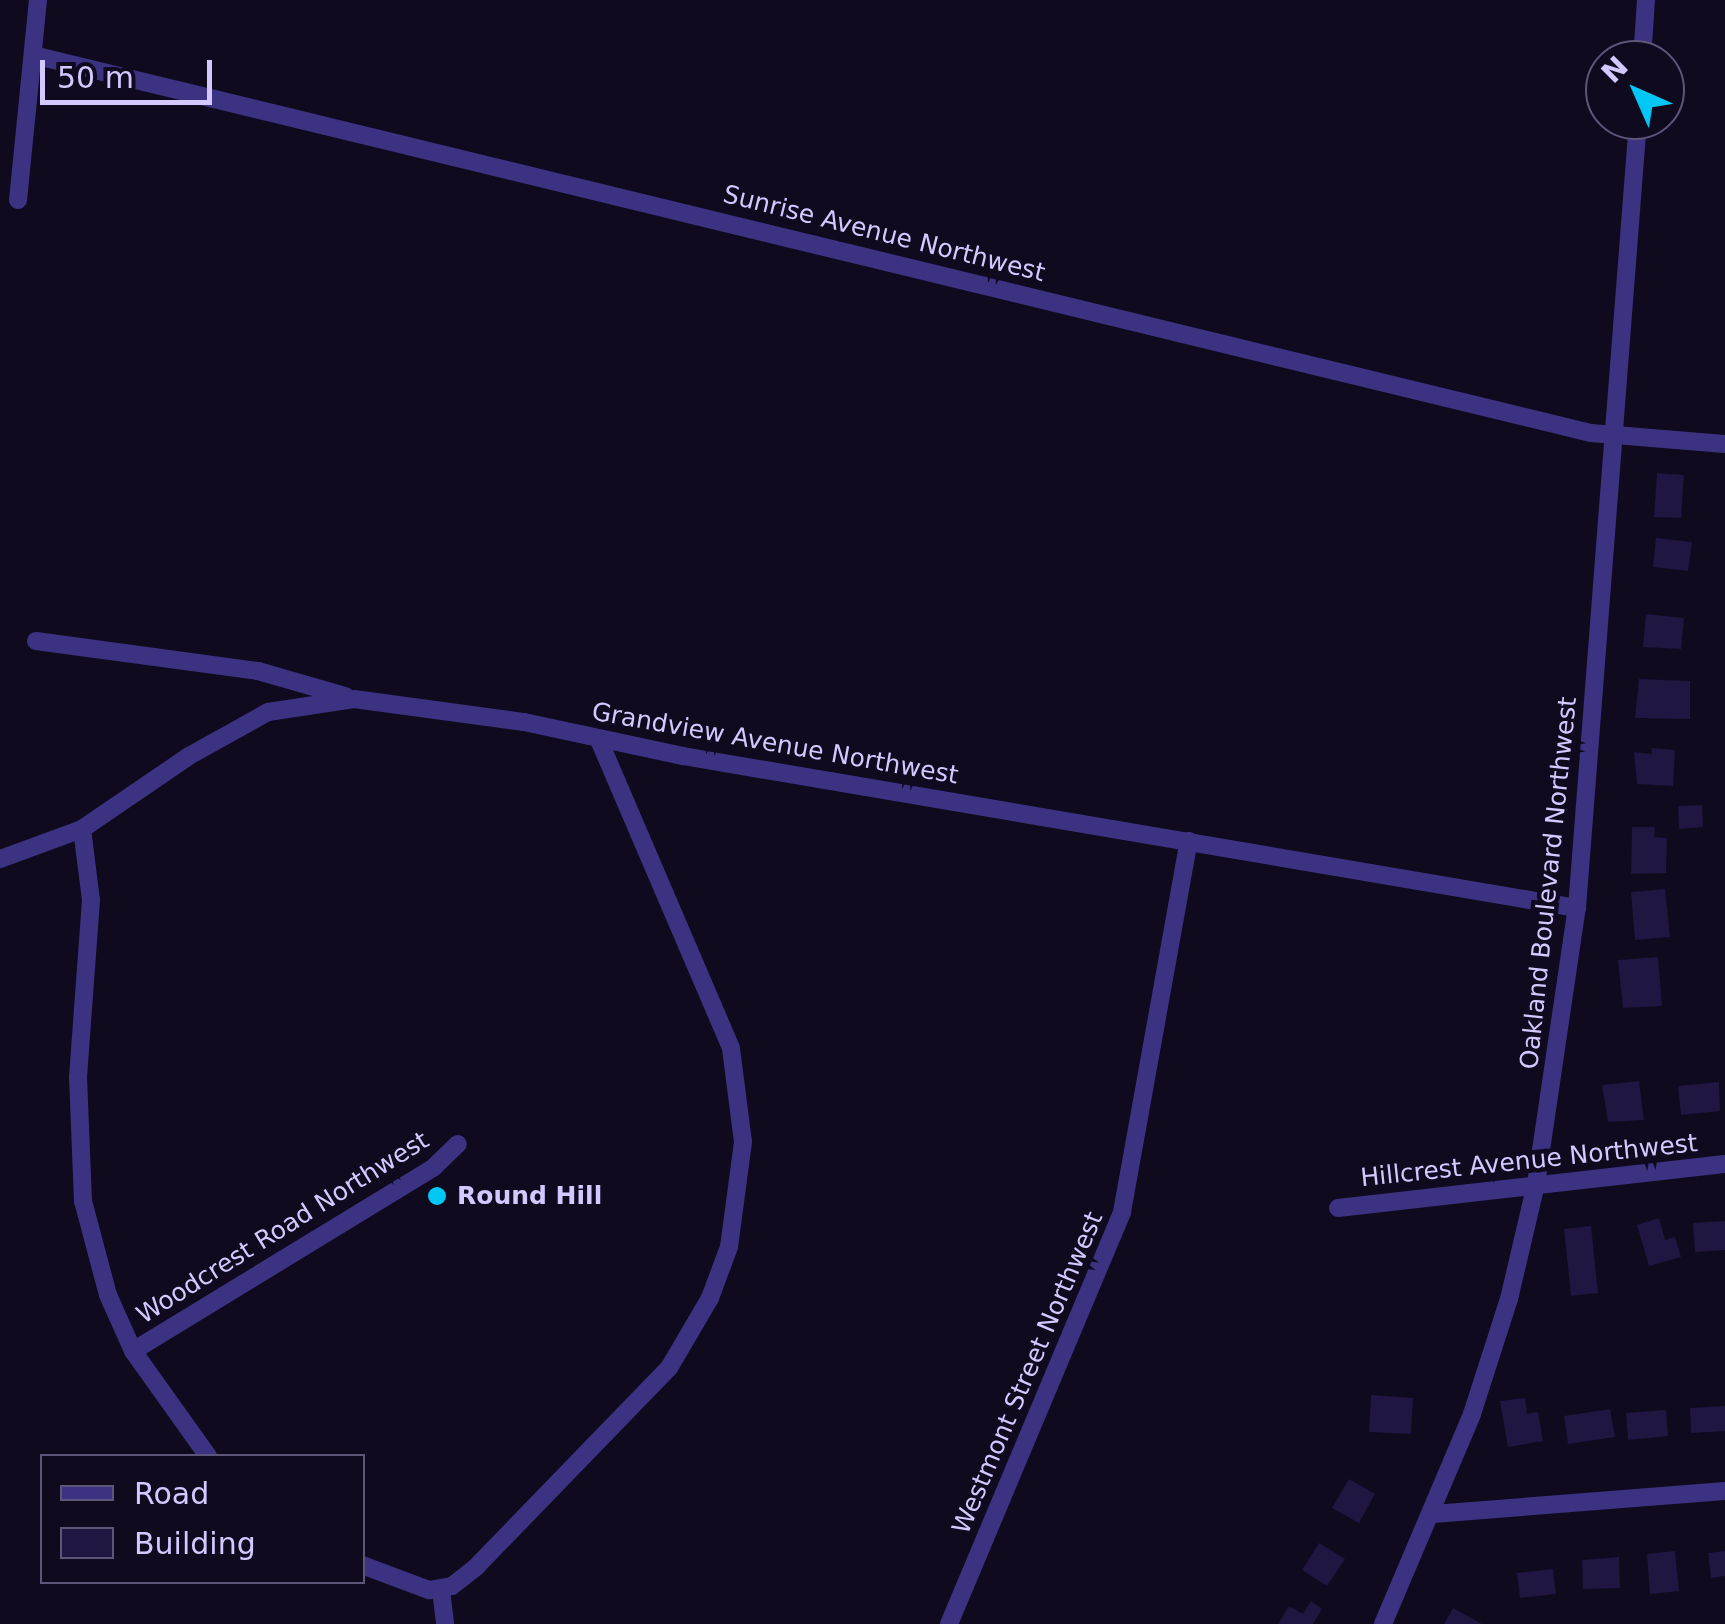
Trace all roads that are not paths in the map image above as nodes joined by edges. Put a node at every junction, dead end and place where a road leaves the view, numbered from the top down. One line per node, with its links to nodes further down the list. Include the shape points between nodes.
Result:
1 (38, 0): 4 (street)
2 (1646, 0): 3 (street)
3 (1643, 40)
4 (32, 55): 6 (street); 7 (street, Sunrise Avenue Northwest)
5 (1636, 140): 7 (street, Oakland Boulevard Northwest)
6 (18, 200)
7 (1614, 436): 8 (street, Sunrise Avenue Northwest); 15 (street, Oakland Boulevard Northwest)
8 (1725, 444)
9 (36, 640): 10 (street, via 258,671)
10 (354, 699): 11 (street, Grandview Avenue Northwest); 12 (street, Grandview Avenue Northwest, via 302,703 238,725)
11 (598, 738): 13 (street, Grandview Avenue Northwest); 25 (street, via 731,1048 742,1142 737,1212 710,1298 669,1368 476,1567)
12 (82, 829): 14 (street, Grandview Avenue Northwest); 20 (street, via 91,900 78,1077 83,1201 108,1294)
13 (1189, 841): 15 (street, Grandview Avenue Northwest); 27 (street, Westmont Street Northwest, via 1122,1212)
14 (0, 859)
15 (1577, 908): 18 (street, Oakland Boulevard Northwest)
16 (458, 1144): 20 (street, Woodcrest Road Northwest, via 434,1167)
17 (1725, 1164): 18 (street, Hillcrest Avenue Northwest)
18 (1536, 1184): 19 (street, Hillcrest Avenue Northwest); 23 (street, Oakland Boulevard Northwest, via 1509,1299)
19 (1338, 1208)
20 (132, 1351): 21 (street)
21 (207, 1454)
22 (1725, 1491): 23 (street)
23 (1433, 1514): 28 (street, Oakland Boulevard Northwest)
24 (365, 1566): 25 (street)
25 (441, 1590): 26 (street)
26 (444, 1624)
27 (949, 1624)
28 (1383, 1624)

